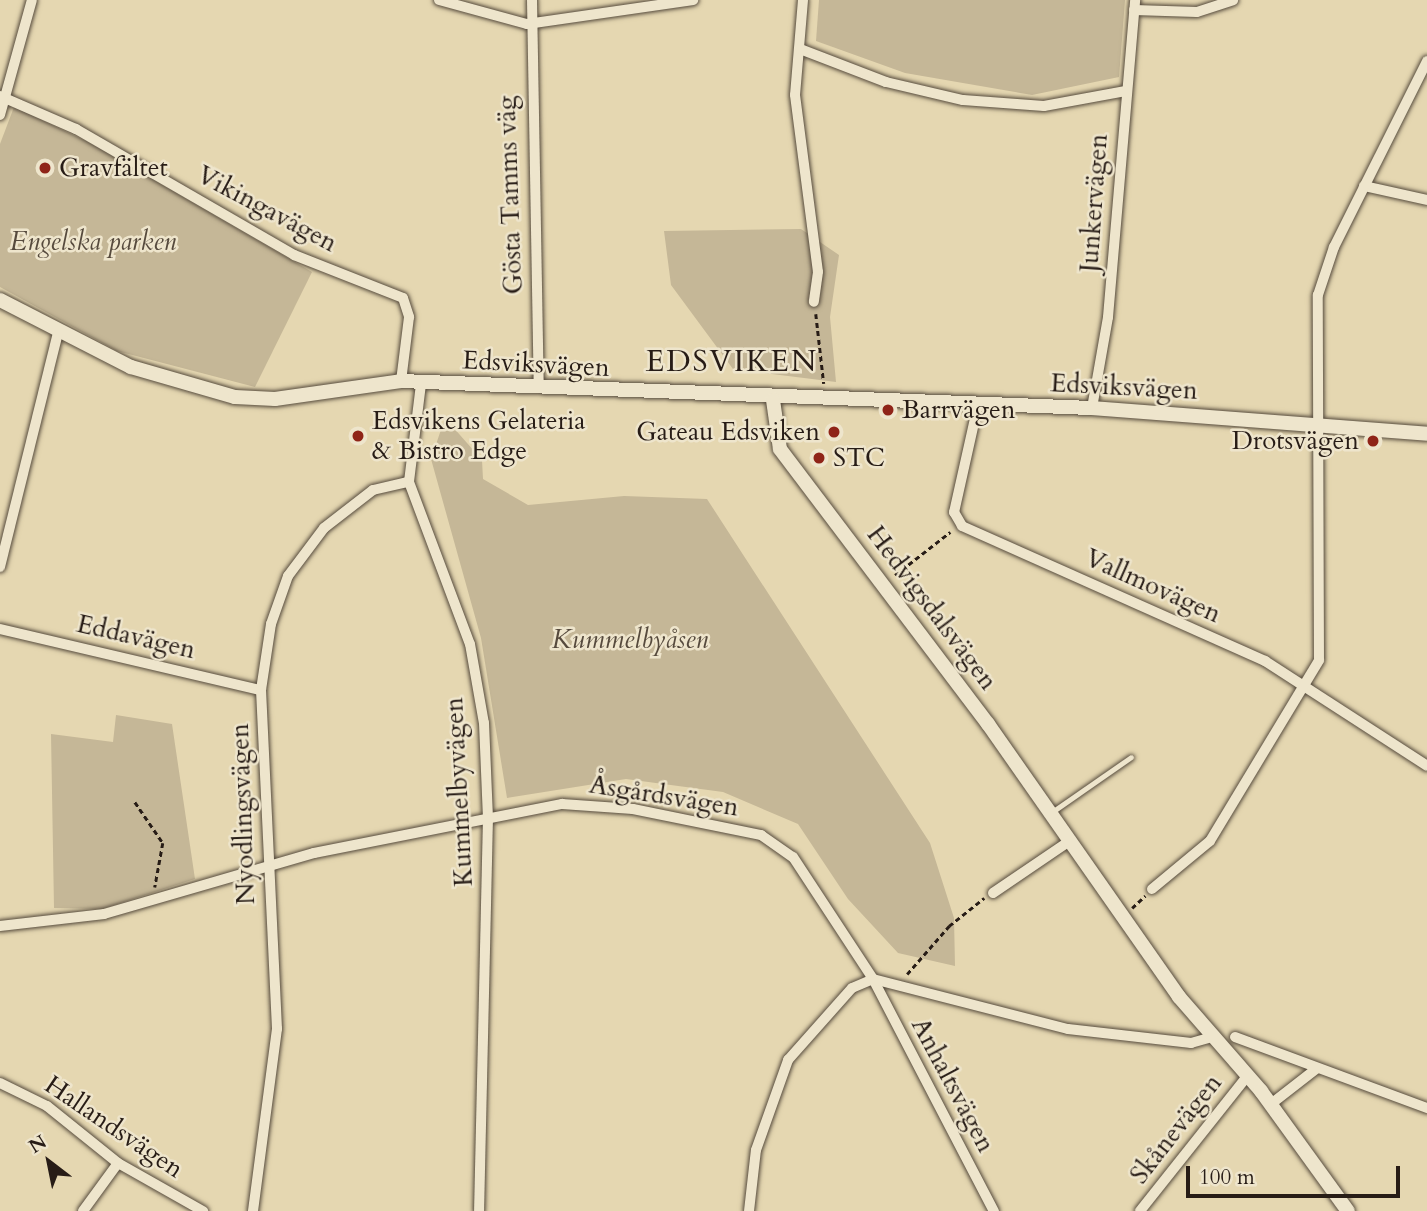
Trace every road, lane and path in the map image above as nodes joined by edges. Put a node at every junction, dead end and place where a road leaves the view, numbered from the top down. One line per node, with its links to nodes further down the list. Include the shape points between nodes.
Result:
1 (32, 0): 12 (street)
2 (439, 0): 8 (street)
3 (532, 0): 8 (street, Gösta Tamms väg)
4 (693, 0): 8 (street)
5 (803, 0): 9 (street)
6 (1233, 0): 7 (street, via 1197,12)
7 (1134, 5): 11 (street, Junkervägen)
8 (527, 24): 21 (street, Gösta Tamms väg)
9 (800, 49): 11 (street, via 886,82 963,100 1044,106); 17 (street, via 795,95 818,272)
10 (1427, 61): 14 (street)
11 (1126, 91): 25 (street, Junkervägen, via 1108,317)
12 (2, 97): 13 (street); 19 (street, Vikingavägen, via 76,129 294,255 403,298 409,317)
13 (0, 116)
14 (1364, 186): 15 (street); 26 (street, via 1318,295)
15 (1427, 200)
16 (0, 300): 18 (street, Edsviksvägen)
17 (814, 302): 23 (path)
18 (58, 332): 19 (street, Edsviksvägen, via 131,367 234,397 275,399); 30 (street)
19 (401, 382): 20 (street, Edsviksvägen)
20 (421, 384): 21 (street, Edsviksvägen); 28 (street, Kummelbyvägen)
21 (540, 388): 22 (street, Edsviksvägen)
22 (773, 400): 23 (street, Edsviksvägen); 31 (street, Hedvigsdalsvägen, via 780,449)
23 (822, 401): 24 (street, Edsviksvägen)
24 (978, 405): 25 (street, Edsviksvägen); 29 (street, via 954,512)
25 (1092, 408): 26 (street, Edsviksvägen)
26 (1315, 424): 27 (street, Edsviksvägen); 33 (street, via 1319,660)
27 (1427, 434)
28 (409, 482): 34 (street, Nyodlingsvägen, via 373,491 324,528 288,576 271,624); 39 (street, Kummelbyvägen, via 470,644 484,723)
29 (960, 523): 31 (path); 33 (street, Vallmovägen)
30 (0, 567)
31 (884, 584): 38 (street, Hedvigsdalsvägen)
32 (0, 629): 34 (street, Eddavägen)
33 (1310, 685): 36 (street, Vallmovägen); 42 (street, via 1210,841)
34 (261, 690): 41 (street, Nyodlingsvägen)
35 (1132, 757): 38 (lane)
36 (1427, 766)
37 (135, 802): 44 (path, via 163,843)
38 (1049, 814): 40 (street, Hedvigsdalsvägen)
39 (488, 817): 41 (street, Åsgårdsvägen); 47 (street, Åsgårdsvägen, via 562,804 633,809 761,835 793,857); 60 (street, Kummelbyvägen)
40 (1068, 842): 43 (street); 45 (street, Hedvigsdalsvägen)
41 (266, 868): 44 (street, Åsgårdsvägen); 59 (street, Nyodlingsvägen, via 277,1029)
42 (1152, 889): 45 (path)
43 (993, 893): 48 (path, via 949,926)
44 (151, 900): 46 (street, Åsgårdsvägen, via 50,924)
45 (1121, 918): 49 (street, Hedvigsdalsvägen)
46 (0, 926)
47 (873, 979): 48 (street); 61 (street, via 844,996 788,1060 757,1150); 62 (street, Anhaltsvägen)
48 (897, 984): 49 (street, via 1068,1029 1191,1043)
49 (1212, 1037): 52 (street, Hedvigsdalsvägen)
50 (1235, 1037): 51 (street)
51 (1316, 1069): 54 (street); 55 (street)
52 (1248, 1075): 54 (street, Hedvigsdalsvägen); 63 (street, Skånevägen)
53 (0, 1083): 56 (street, Hallandsvägen, via 47,1105)
54 (1271, 1104): 64 (street, Hedvigsdalsvägen)
55 (1427, 1108)
56 (118, 1163): 57 (street); 58 (street, Hallandsvägen)
57 (83, 1211)
58 (203, 1211)
59 (253, 1211)
60 (479, 1211)
61 (749, 1211)
62 (994, 1211)
63 (1140, 1211)
64 (1348, 1211)

